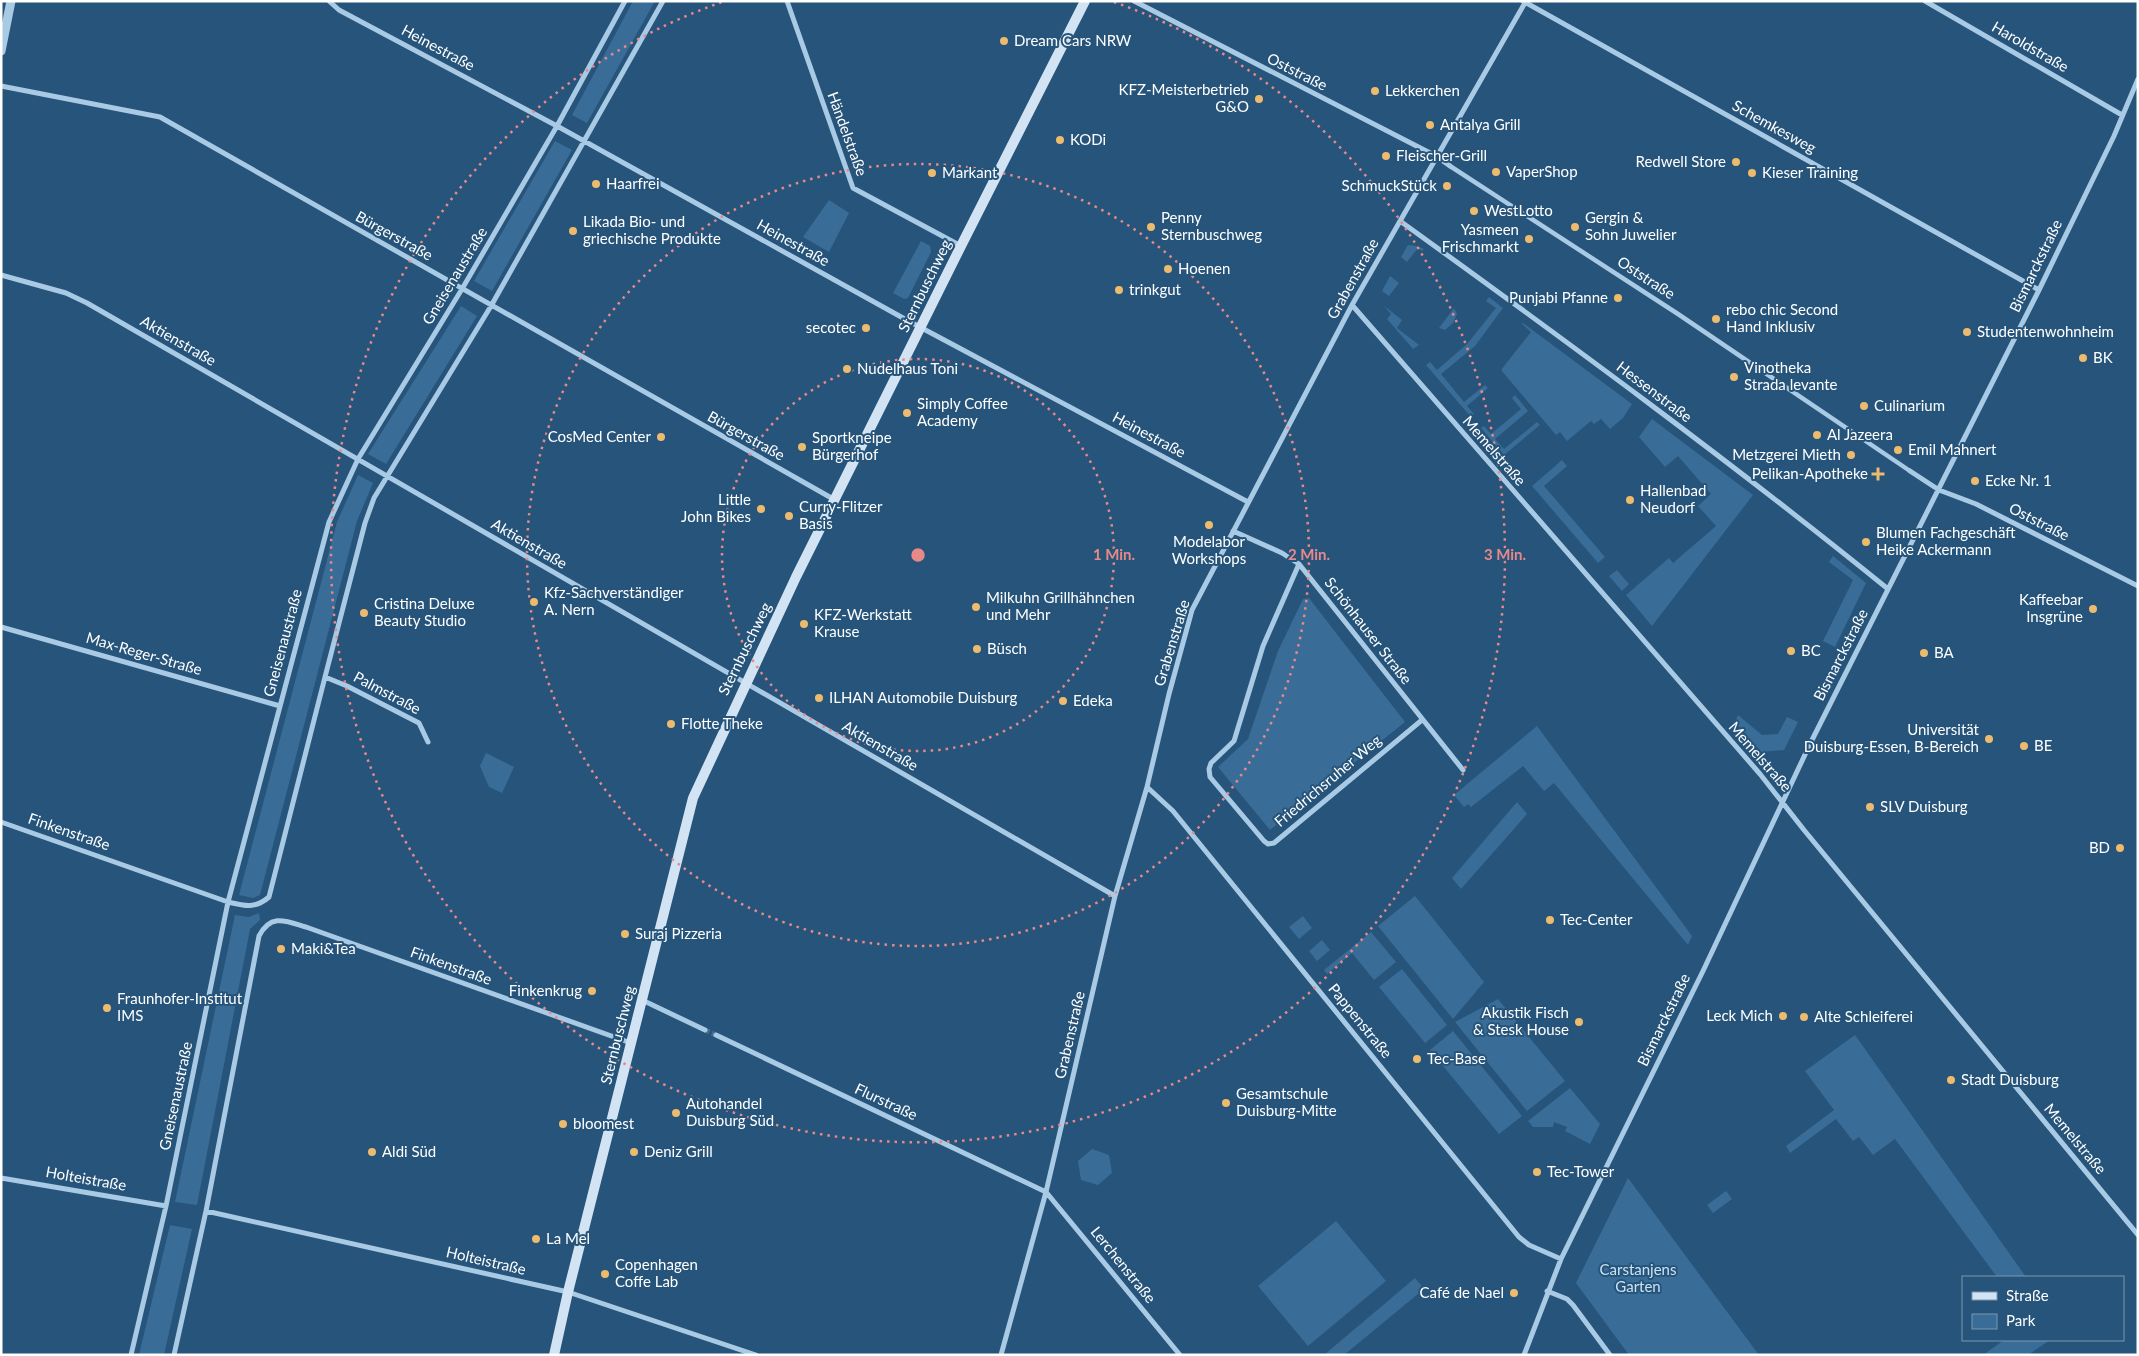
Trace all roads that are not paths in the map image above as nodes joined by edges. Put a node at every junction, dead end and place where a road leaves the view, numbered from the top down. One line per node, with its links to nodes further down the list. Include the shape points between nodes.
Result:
1 (11, 1): 10 (street)
2 (329, 1): 14 (street, Heinestraße, via 339,10)
3 (625, 1): 14 (street, Gneisenaustraße)
4 (663, 1): 15 (street)
5 (787, 1): 19 (street, Händelstraße, via 853,188)
6 (1085, 1): 19 (main road, Sternbuschweg)
7 (1134, 1): 16 (street, Oststraße)
8 (1925, 1): 13 (street, Haroldstraße)
9 (1525, 2): 16 (street, Grabenstraße); 22 (street, Schemkesweg)
10 (1, 51)
11 (2138, 79): 13 (street, Bismarckstraße)
12 (1, 86): 21 (street, Bürgerstraße, via 160,117)
13 (2122, 115): 22 (street, Bismarckstraße)
14 (557, 126): 15 (street, Heinestraße); 21 (street, Gneisenaustraße)
15 (585, 142): 24 (street); 25 (street, Heinestraße)
16 (1436, 156): 17 (street, Oststraße); 18 (street, Grabenstraße)
17 (1450, 166): 27 (street, Oststraße, via 1678,314)
18 (1400, 221): 23 (street, Grabenstraße); 35 (street, Hessenstraße, via 1809,524)
19 (961, 246): 25 (main road, Sternbuschweg)
20 (1, 275): 26 (street, Aktienstraße, via 66,293 87,303)
21 (462, 289): 24 (street, Bürgerstraße); 26 (street, Gneisenaustraße)
22 (2040, 290): 29 (street, Bismarckstraße)
23 (1352, 305): 31 (street, Grabenstraße); 44 (street, Memelstraße)
24 (491, 306): 28 (street); 30 (street, Bürgerstraße)
25 (921, 328): 30 (main road, Sternbuschweg); 31 (street, Heinestraße)
26 (358, 459): 28 (street, Aktienstraße); 39 (street, Gneisenaustraße, via 329,522)
27 (1910, 471): 29 (street, Oststraße)
28 (387, 476): 37 (street, via 365,523); 38 (street, Aktienstraße)
29 (1939, 490): 34 (street, Oststraße, via 1976,504); 35 (street, Bismarckstraße)
30 (835, 500): 38 (main road, Sternbuschweg)
31 (1248, 502): 32 (street, Grabenstraße)
32 (1233, 532): 33 (street, Schönhauser Straße); 43 (street, Grabenstraße, via 1192,610 1168,694)
33 (1299, 564): 40 (street, Schönhauser Straße); 40 (street, Friedrichsruher Weg, via 1263,646 1234,741 1211,763 1210,777 1264,841 1274,843)
34 (2138, 586)
35 (1888, 589): 44 (street, Bismarckstraße)
36 (1, 627): 39 (street, Max-Reger-Straße)
37 (325, 677): 41 (street, Palmstraße, via 419,723); 47 (street, Finkenstraße, via 269,898 251,907)
38 (745, 683): 46 (street, Aktienstraße); 48 (main road, Sternbuschweg, via 693,798)
39 (280, 706): 47 (street, Gneisenaustraße)
40 (1422, 720): 42 (street, Schönhauser Straße)
41 (428, 742)
42 (1463, 770)
43 (1147, 787): 46 (street, Grabenstraße); 57 (street, Pappenstraße, via 1173,811 1519,1237 1528,1245)
44 (1783, 803): 56 (street, Memelstraße); 57 (street, Bismarckstraße)
45 (1, 822): 47 (street, Finkenstraße)
46 (1115, 896): 53 (street, Grabenstraße)
47 (228, 902): 54 (street, Gneisenaustraße)
48 (642, 1000): 49 (street); 51 (main road, Sternbuschweg)
49 (705, 1030)
50 (716, 1035): 53 (street, Flurstraße)
51 (631, 1043): 55 (street, Finkenstraße, via 286,921 270,921 258,936); 59 (main road, Sternbuschweg)
52 (1, 1178): 54 (street, Holteistraße)
53 (1046, 1192): 64 (street, Grabenstraße); 65 (street, Lerchenstraße)
54 (166, 1206): 60 (street, Gneisenaustraße)
55 (206, 1211): 59 (street, Holteistraße); 61 (street)
56 (2138, 1235)
57 (1561, 1259): 58 (street, Bismarckstraße)
58 (1548, 1291): 66 (street, Bismarckstraße); 67 (street, via 1573,1305)
59 (568, 1292): 62 (main road, Sternbuschweg); 63 (street, Holteistraße)
60 (131, 1355)
61 (174, 1355)
62 (554, 1355)
63 (756, 1355)
64 (1002, 1355)
65 (1180, 1355)
66 (1524, 1355)
67 (1610, 1355)

